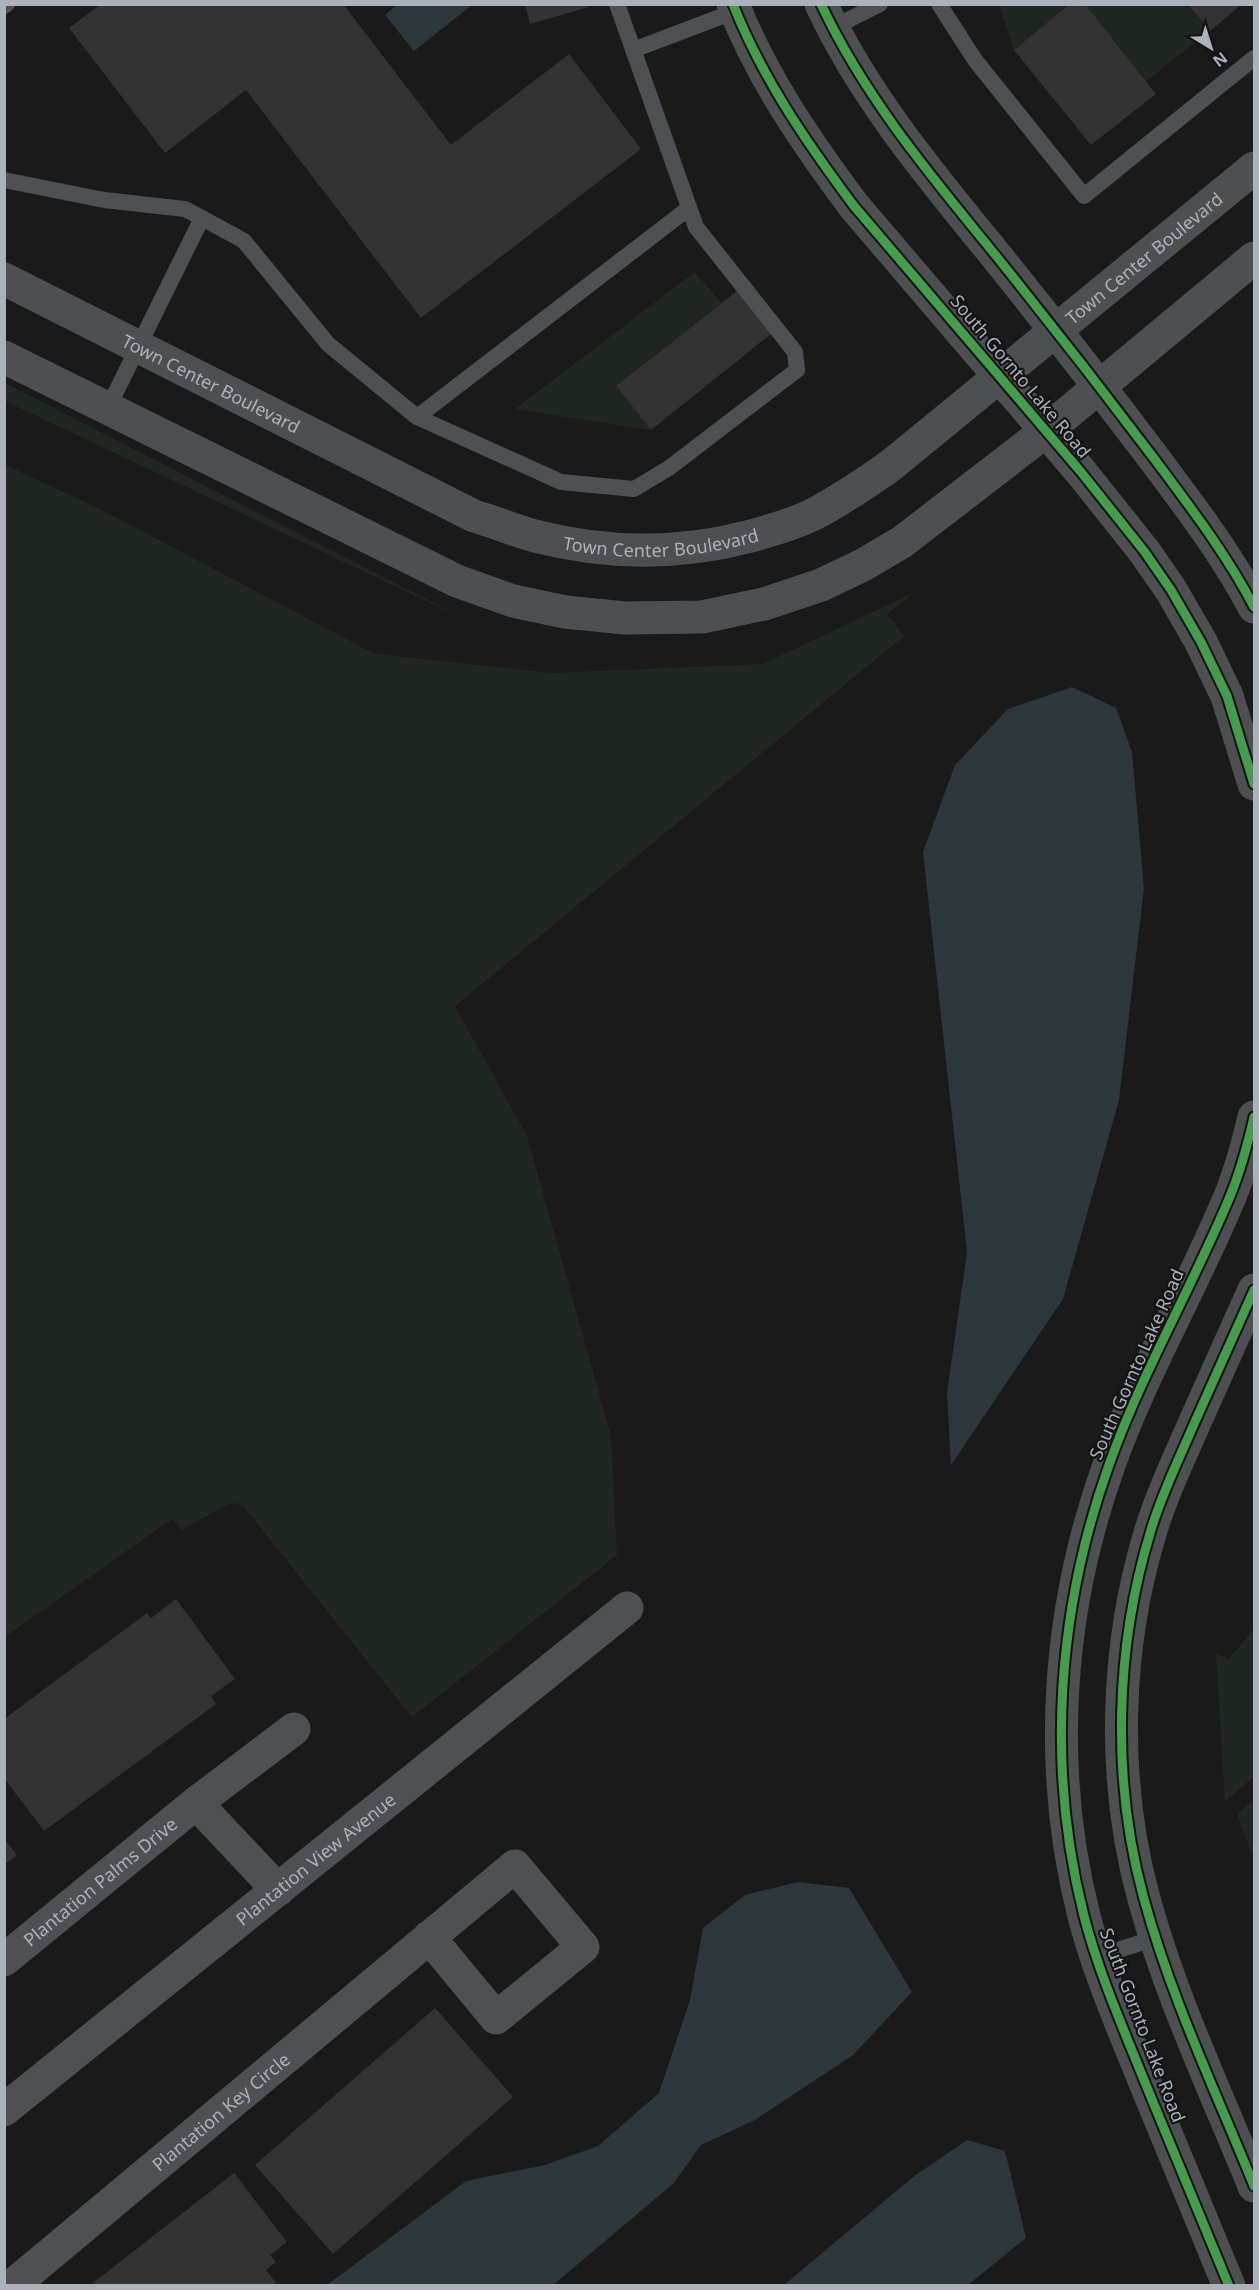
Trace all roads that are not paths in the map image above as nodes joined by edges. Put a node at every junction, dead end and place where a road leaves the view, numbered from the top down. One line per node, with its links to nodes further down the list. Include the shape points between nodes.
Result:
1 (617, 4): 6 (lane)
2 (880, 4): 5 (lane)
3 (939, 4): 7 (lane, via 975,60 1084,196)
4 (734, 8): 6 (lane); 17 (street, South Gornto Lake Road, via 776,92 816,155 854,206)
5 (826, 16): 14 (street, via 903,140)
6 (633, 50): 10 (lane)
7 (1254, 58)
8 (1254, 168): 14 (street, Town Center Boulevard)
9 (4, 180): 11 (lane, via 104,200 185,209)
10 (689, 207): 20 (lane); 20 (lane, via 696,227 795,352 797,370 788,377 669,468 634,489 561,482)
11 (202, 218): 15 (lane); 20 (lane, via 244,241 328,345)
12 (1254, 258): 18 (street)
13 (4, 279): 15 (street, Town Center Boulevard)
14 (1056, 330): 17 (street, Town Center Boulevard); 18 (street)
15 (138, 346): 17 (street, Town Center Boulevard, via 474,516 535,536 596,547 657,551 712,546 814,514 890,466); 19 (lane)
16 (4, 357): 19 (street)
17 (999, 376): 21 (street, South Gornto Lake Road)
18 (1099, 385): 21 (street); 22 (street, via 1205,526)
19 (108, 408): 21 (street, via 457,581 513,601 565,612 625,618 702,616 764,603 821,585 902,542)
20 (417, 417)
21 (1046, 430): 23 (street, South Gornto Lake Road, via 1115,513 1171,590 1227,696)
22 (1254, 608)
23 (1254, 784)
24 (1254, 1117): 32 (street, South Gornto Lake Road, via 1231,1193 1110,1463 1091,1518 1074,1595 1065,1655 1061,1750 1074,1869)
25 (1254, 1290): 31 (street, via 1152,1528 1131,1622 1122,1703 1124,1781 1134,1855)
26 (627, 1608): 29 (street, Plantation View Avenue)
27 (294, 1729): 28 (street, Plantation Palms Drive)
28 (196, 1803): 29 (street); 33 (street, Plantation Palms Drive)
29 (278, 1890): 34 (street, Plantation View Avenue)
30 (429, 1937): 30 (street, Plantation Key Circle, via 515,1866 583,1947 496,2018); 36 (street, Plantation Key Circle)
31 (1156, 1938): 32 (lane); 35 (street)
32 (1096, 1957): 37 (street, South Gornto Lake Road)
33 (4, 1960)
34 (4, 2110)
35 (1254, 2186)
36 (12, 2286)
37 (1229, 2286)

